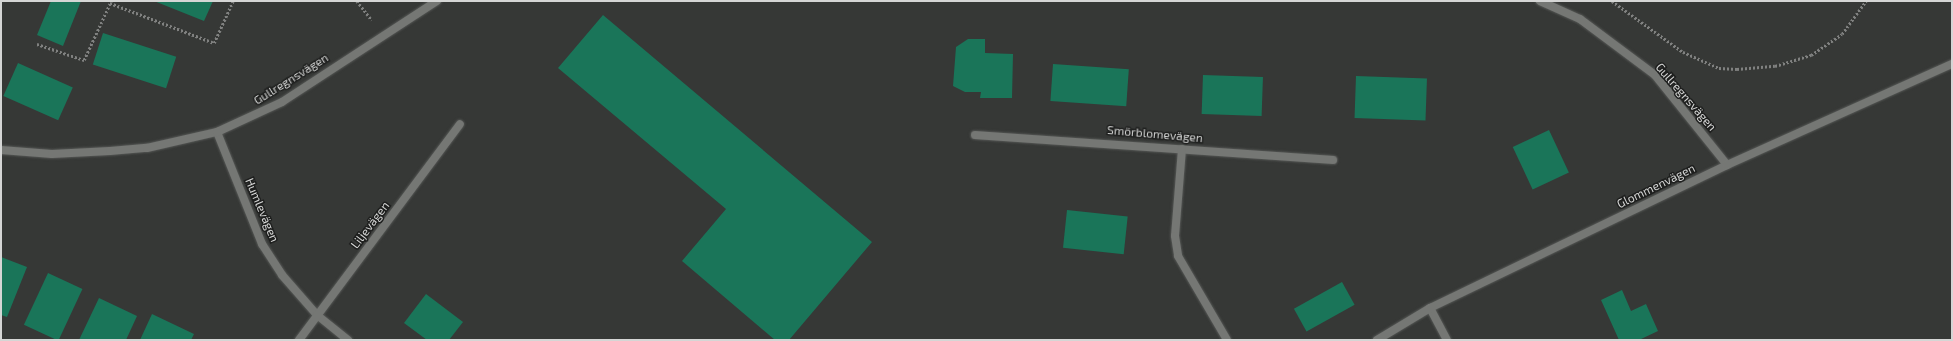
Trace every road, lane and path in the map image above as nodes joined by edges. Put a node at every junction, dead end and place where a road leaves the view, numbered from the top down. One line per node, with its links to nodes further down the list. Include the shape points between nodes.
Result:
1 (233, 1): 7 (path, via 214,43)
2 (357, 1): 8 (path)
3 (437, 1): 8 (street, Gullregnsvägen)
4 (1540, 1): 17 (street, Gullregnsvägen, via 1580,19 1655,75)
5 (1612, 1): 6 (path, via 1682,52 1719,68 1737,69 1774,66 1811,55 1842,34)
6 (1866, 1)
7 (111, 2): 9 (path, via 84,60)
8 (381, 35): 12 (street, Gullregnsvägen, via 282,102)
9 (37, 44)
10 (1952, 64): 17 (street, Glommenvägen)
11 (460, 124): 19 (street, Liljevägen)
12 (218, 132): 15 (street, Gullregnsvägen, via 147,148 52,154); 19 (street, Humlevägen, via 262,244 282,275)
13 (975, 135): 14 (street, Smörblomevägen)
14 (1182, 149): 16 (street, Smörblomevägen); 22 (street, via 1175,236 1178,256)
15 (1, 150)
16 (1333, 160)
17 (1727, 165): 18 (street, Glommenvägen)
18 (1430, 308): 23 (street, Glommenvägen); 24 (street)
19 (317, 315): 20 (street, Liljevägen); 21 (street, Humlevägen)
20 (299, 340)
21 (348, 340)
22 (1227, 340)
23 (1376, 340)
24 (1447, 340)

